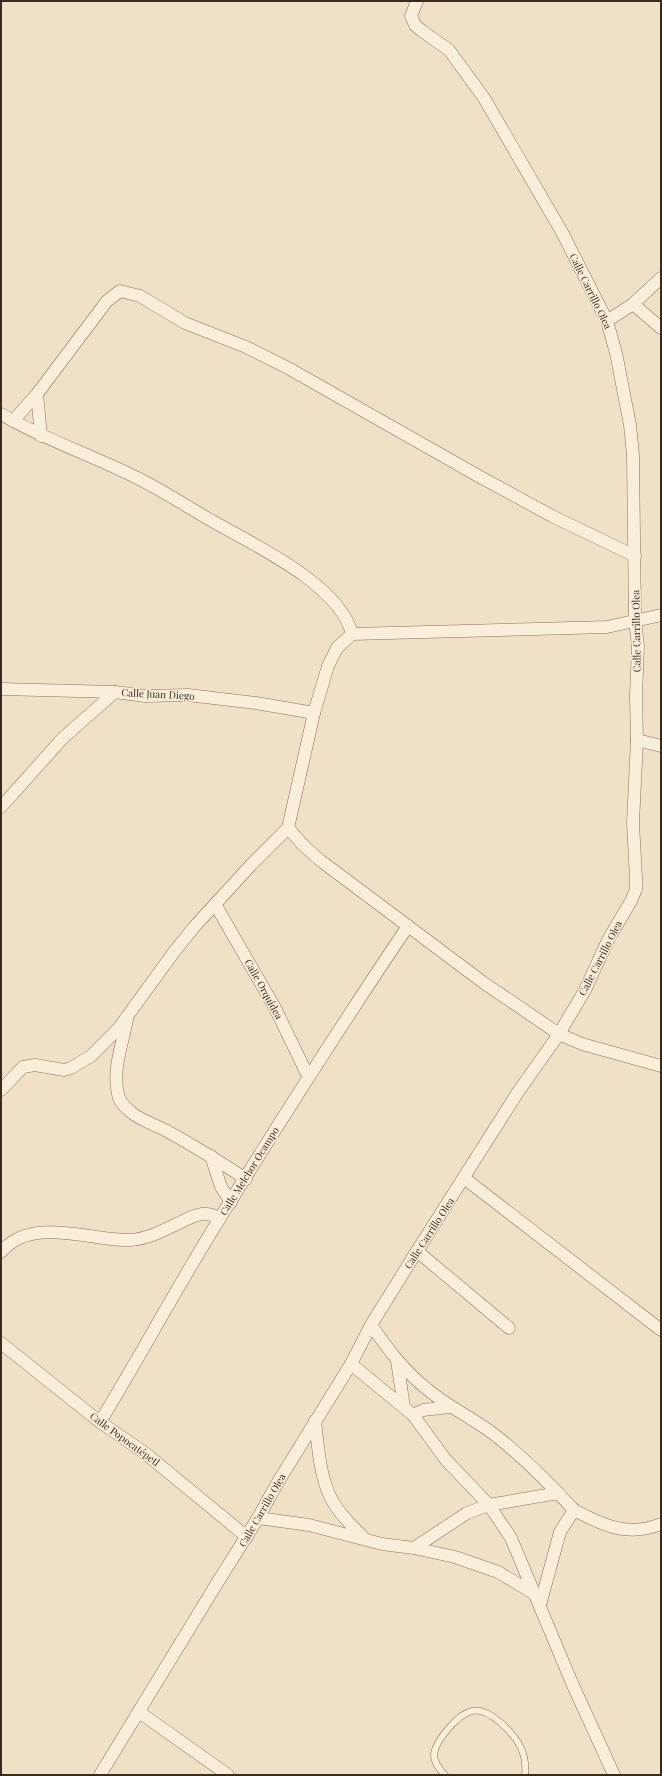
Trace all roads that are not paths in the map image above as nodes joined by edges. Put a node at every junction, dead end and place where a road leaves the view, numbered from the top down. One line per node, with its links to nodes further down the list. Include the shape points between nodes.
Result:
1 (417, 1): 4 (street, Calle Carrillo Olea, via 411,16 415,25 449,50 484,98 563,234)
2 (661, 278): 3 (street)
3 (633, 304): 4 (street); 5 (street)
4 (608, 321): 10 (street, Calle Carrillo Olea, via 630,425)
5 (661, 328)
6 (38, 394): 8 (street); 9 (street); 10 (street, via 107,301 120,291 128,292 140,296 185,323 246,347 288,368 552,516)
7 (1, 414): 8 (street)
8 (13, 421): 9 (street)
9 (41, 436): 13 (street, via 133,476 283,562 334,602 344,614)
10 (635, 556): 12 (street, Calle Carrillo Olea)
11 (661, 615): 12 (street)
12 (635, 620): 13 (street, via 618,625 585,628); 17 (street, Calle Carrillo Olea, via 638,636)
13 (352, 634): 16 (street, via 337,648 331,658)
14 (1, 689): 15 (street)
15 (115, 692): 16 (street, Calle Juan Diego, via 145,696 188,695 256,702); 19 (street, Calle Juan Diego, via 63,738)
16 (314, 713): 20 (street)
17 (638, 740): 18 (street); 24 (street, Calle Carrillo Olea, via 633,836 636,889 608,940 585,990)
18 (661, 746)
19 (1, 807)
20 (288, 828): 21 (street); 22 (street, via 321,861)
21 (215, 904): 23 (street, via 174,952); 26 (street, Calle Orquídea, via 275,1008)
22 (408, 926): 24 (street, via 484,983); 26 (street, Calle Melchor Ocampo)
23 (128, 1014): 27 (street, via 104,1044 80,1064 64,1070 35,1065 23,1067); 28 (street, via 116,1078 120,1102 139,1118 159,1126)
24 (559, 1034): 25 (street, via 582,1044); 29 (street, Calle Carrillo Olea, via 518,1092)
25 (661, 1066)
26 (308, 1076): 30 (street, Calle Melchor Ocampo)
27 (1, 1090)
28 (210, 1156): 30 (street); 31 (street, via 221,1187)
29 (464, 1178): 33 (street, Calle Carrillo Olea); 37 (street)
30 (246, 1179): 31 (street, Calle Melchor Ocampo)
31 (231, 1202): 32 (street, Calle Melchor Ocampo)
32 (220, 1218): 34 (street, via 201,1214 139,1239 76,1233 28,1235 14,1241); 44 (street, Calle Melchor Ocampo, via 143,1353)
33 (417, 1251): 35 (street, Calle Carrillo Olea); 36 (street)
34 (1, 1252)
35 (371, 1325): 39 (street); 40 (street, Calle Carrillo Olea)
36 (509, 1328)
37 (661, 1330)
38 (1, 1343): 44 (street, Calle Popocatépetl)
39 (397, 1361): 41 (street, via 427,1390); 42 (street)
40 (351, 1364): 42 (street); 43 (street, Calle Carrillo Olea)
41 (450, 1407): 42 (street); 45 (street, via 496,1435)
42 (408, 1411): 46 (street, via 446,1460)
43 (315, 1421): 48 (street, Calle Carrillo Olea); 51 (street, via 323,1474 329,1494 345,1518)
44 (100, 1422): 50 (street, Calle Popocatépetl, via 145,1452)
45 (558, 1493): 46 (street); 47 (street)
46 (489, 1505): 52 (street, via 467,1513); 53 (street, via 511,1538)
47 (574, 1510): 49 (street, via 593,1520 624,1530 646,1529); 53 (street, via 560,1532)
48 (258, 1518): 50 (street, Calle Carrillo Olea); 51 (street, via 296,1522)
49 (661, 1524)
50 (247, 1538): 54 (street, Calle Carrillo Olea)
51 (365, 1539): 52 (street)
52 (414, 1548): 53 (street, via 480,1565 512,1580)
53 (538, 1600): 59 (street)
54 (139, 1712): 55 (street, Calle Carrillo Olea); 56 (street)
55 (100, 1775)
56 (228, 1775)
57 (445, 1775): 58 (lane, via 437,1767 434,1754 439,1740 464,1714 473,1711 484,1712 507,1729 520,1747 526,1765)
58 (525, 1775)
59 (614, 1775)

